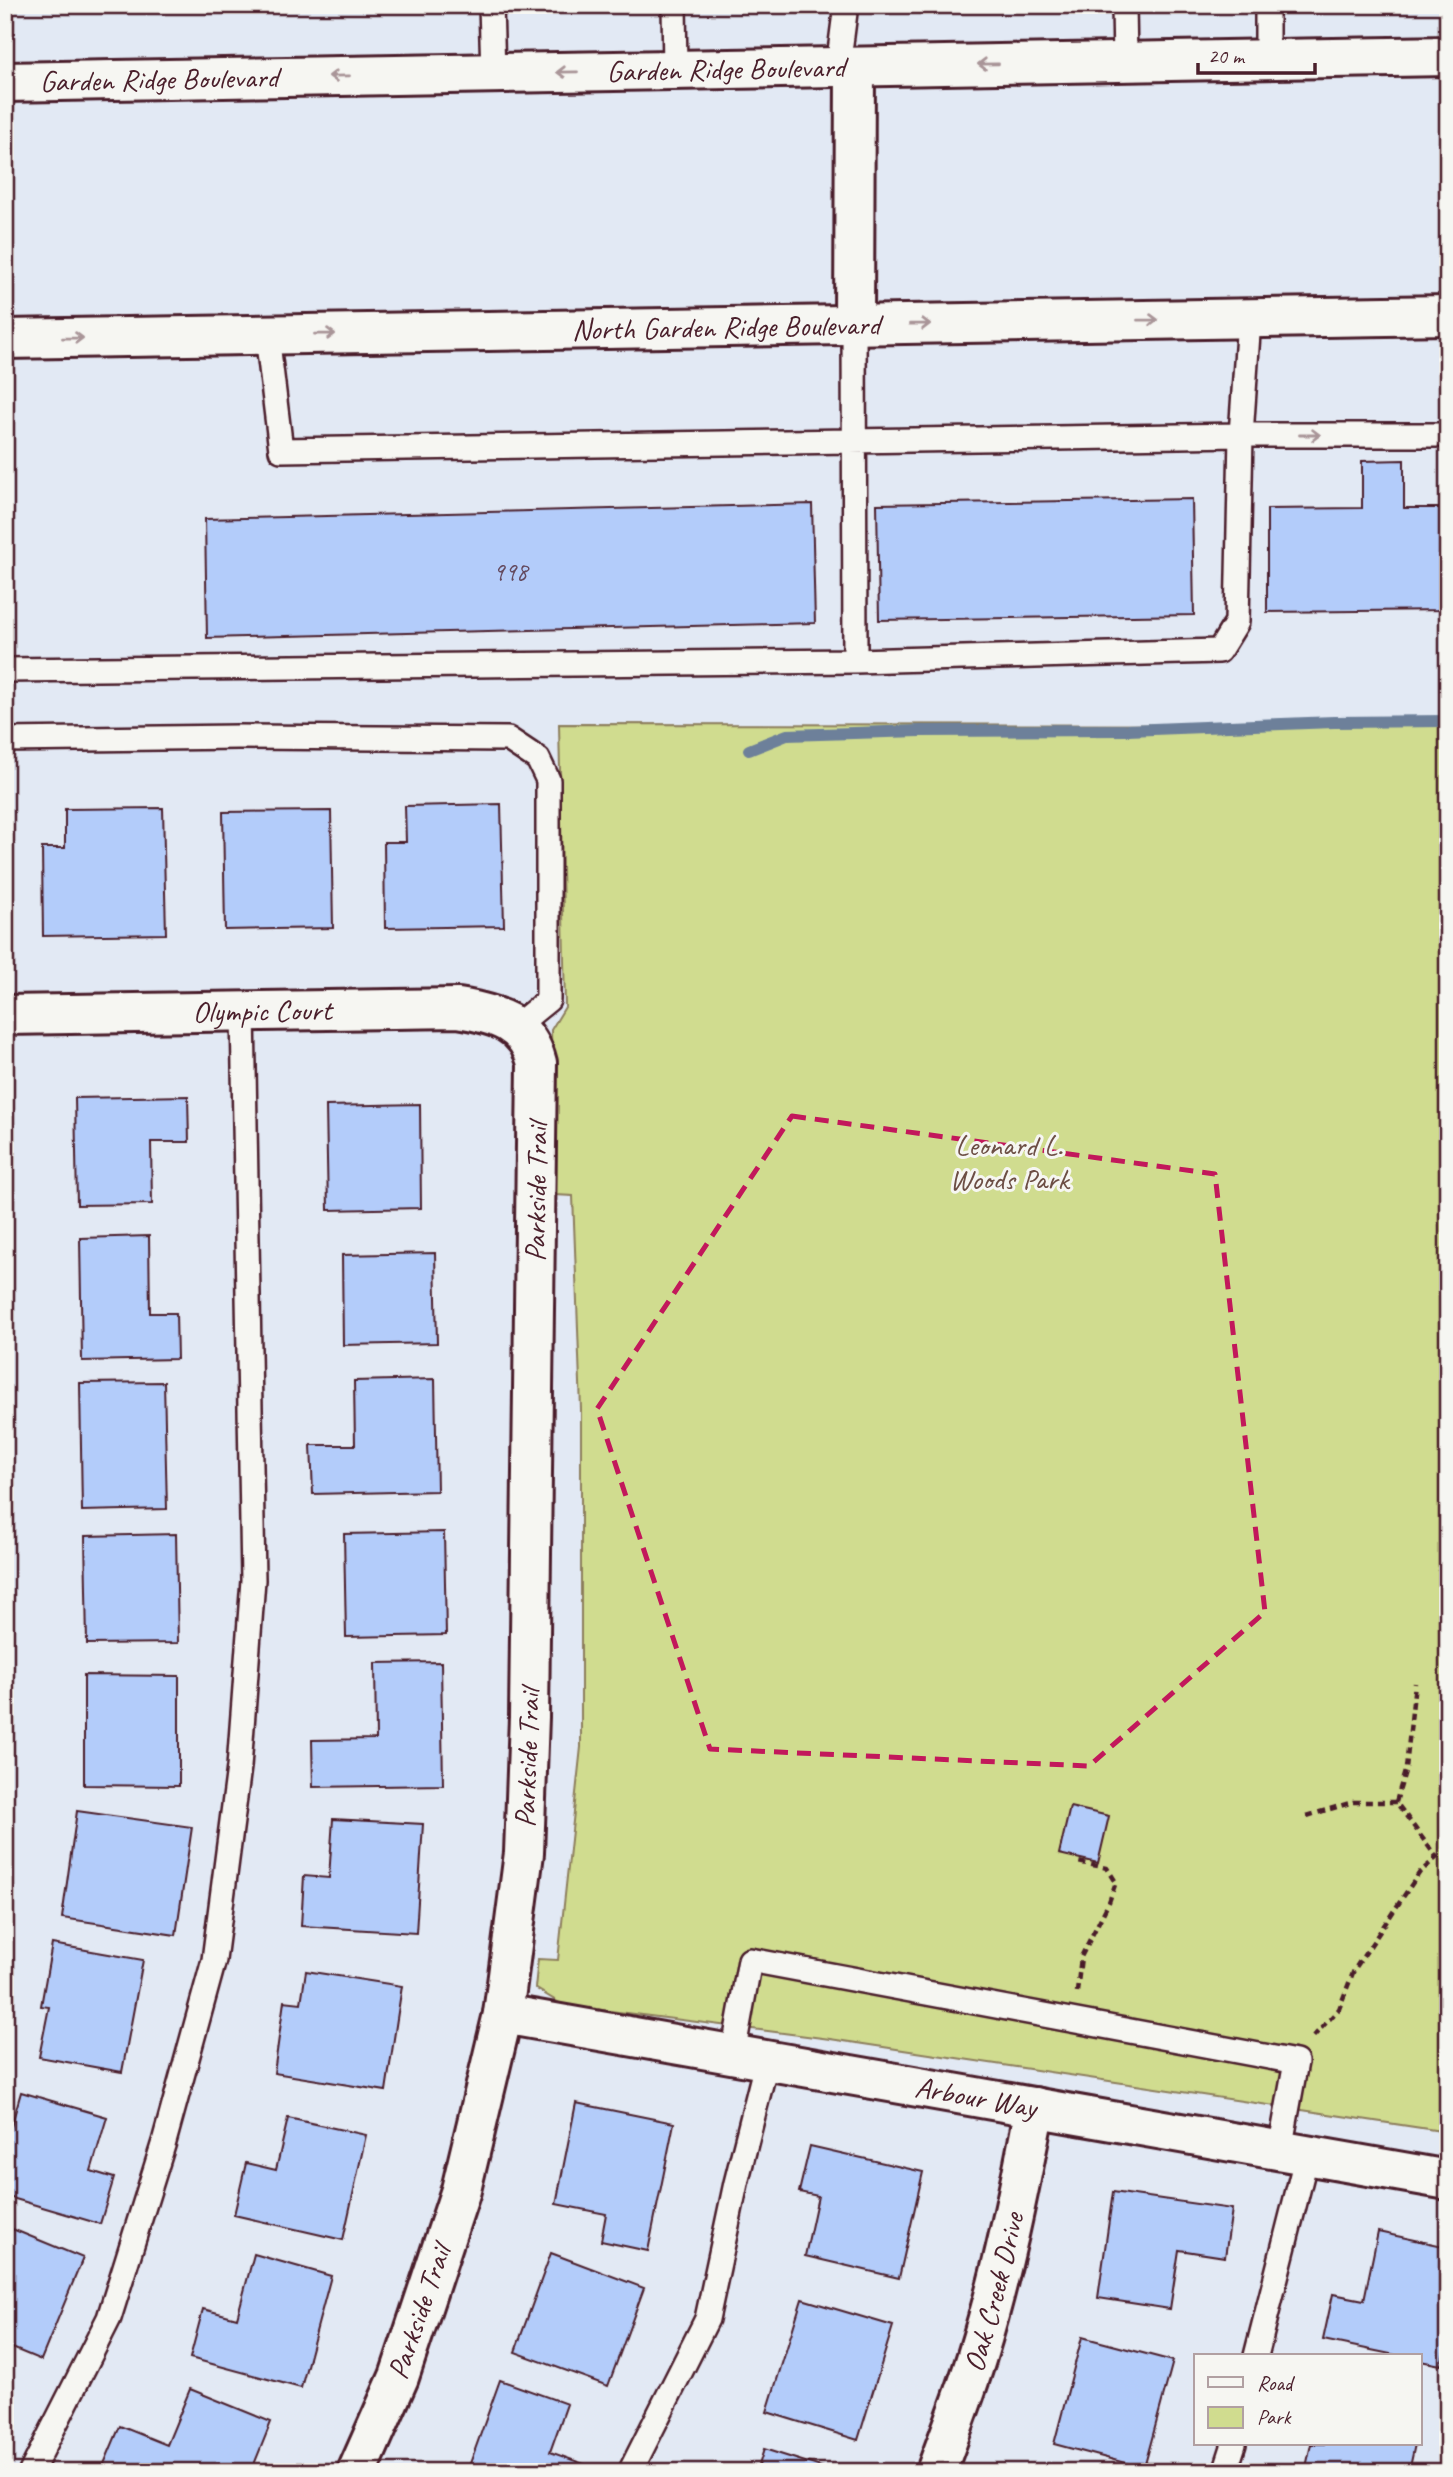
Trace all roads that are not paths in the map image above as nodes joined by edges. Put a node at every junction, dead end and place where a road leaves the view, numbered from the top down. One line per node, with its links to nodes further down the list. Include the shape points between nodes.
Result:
1 (491, 5): 11 (lane)
2 (674, 5): 10 (lane)
3 (846, 5): 9 (lane)
4 (1124, 5): 8 (lane)
5 (1267, 5): 7 (lane)
6 (1448, 57): 7 (street, Garden Ridge Boulevard)
7 (1267, 60): 8 (street, Garden Ridge Boulevard)
8 (1125, 62): 9 (street, Garden Ridge Boulevard, one-way to 9)
9 (847, 67): 10 (street, Garden Ridge Boulevard); 15 (street)
10 (675, 70): 11 (street, Garden Ridge Boulevard, one-way to 11)
11 (493, 73): 12 (street, Garden Ridge Boulevard, one-way to 12)
12 (5, 82)
13 (1448, 315): 14 (street, North Garden Ridge Boulevard)
14 (1249, 319): 15 (street, North Garden Ridge Boulevard, one-way to 14); 18 (lane)
15 (854, 325): 16 (street, North Garden Ridge Boulevard, one-way to 15); 20 (lane)
16 (267, 335): 17 (street, North Garden Ridge Boulevard, one-way to 16); 20 (lane, via 281,450)
17 (5, 340)
18 (1241, 435): 19 (lane, one-way to 19); 20 (lane); 21 (lane, via 1237,622 1219,651)
19 (1448, 435)
20 (853, 442): 21 (lane)
21 (855, 661): 22 (lane)
22 (5, 670)
23 (5, 740): 26 (lane, via 508,739 538,759 548,780 548,1000)
24 (243, 1011): 25 (street, Olympic Court); 26 (street, Olympic Court, via 458,1008 489,1013); 34 (lane, via 253,1580 239,1767 214,1960 109,2318)
25 (5, 1015)
26 (516, 1026): 27 (street, Parkside Trail, via 534,1050 537,1063 529,1717 524,1853)
27 (503, 2014): 28 (street, Arbour Way); 35 (street, Parkside Trail, via 461,2190 399,2377)
28 (750, 2057): 29 (street, Arbour Way); 30 (lane, via 750,1960 1296,2062); 36 (lane, via 736,2183 707,2319)
29 (1035, 2107): 30 (street, Arbour Way); 37 (street, Oak Creek Drive, via 1014,2218 977,2356)
30 (1294, 2153): 31 (street, Arbour Way); 32 (lane)
31 (1448, 2180)
32 (1256, 2354)
33 (1233, 2446): 38 (lane)
34 (31, 2472)
35 (357, 2472)
36 (630, 2472)
37 (936, 2472)
38 (1225, 2472)

